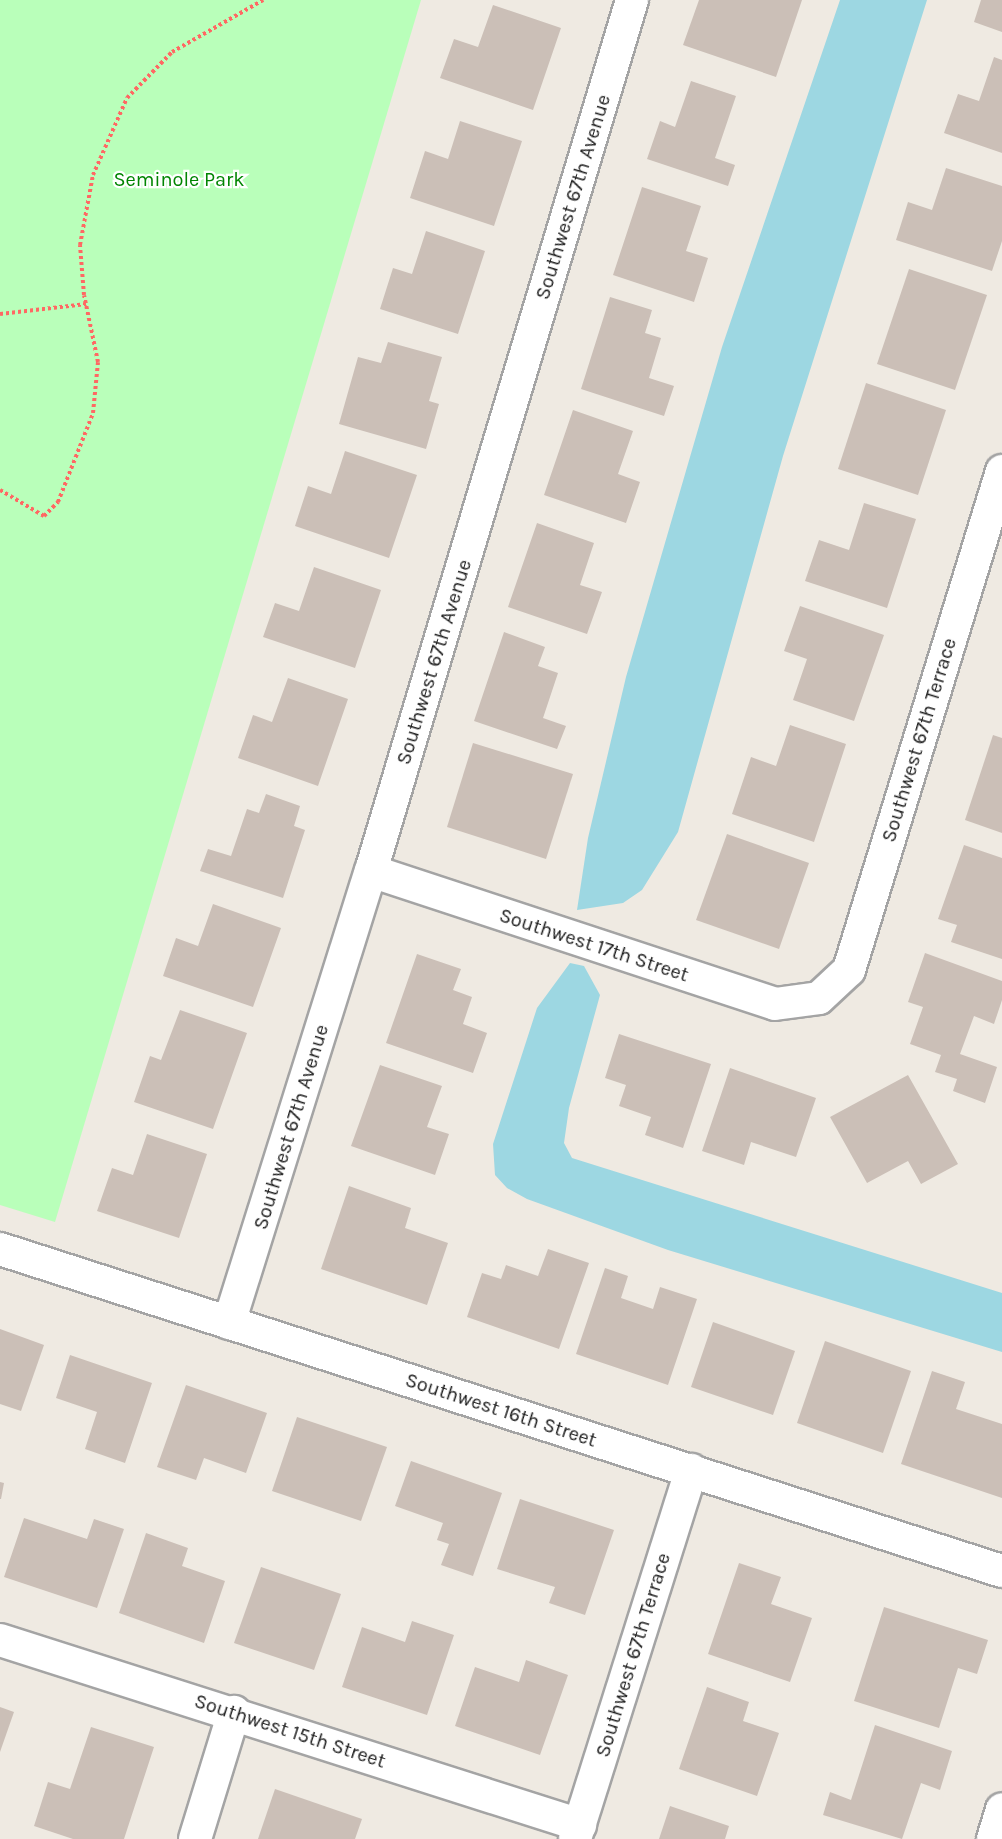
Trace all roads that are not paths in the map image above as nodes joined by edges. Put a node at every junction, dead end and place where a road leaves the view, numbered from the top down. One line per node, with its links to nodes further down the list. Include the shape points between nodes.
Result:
1 (632, 0): 3 (street, Southwest 67th Avenue)
2 (1002, 471): 4 (street, Southwest 67th Terrace, via 849,970)
3 (371, 871): 4 (street, Southwest 17th Street, via 775,1004); 6 (street, Southwest 67th Avenue)
4 (819, 998)
5 (0, 1249): 6 (street, Southwest 16th Street)
6 (229, 1323): 7 (street, Southwest 16th Street)
7 (691, 1470): 8 (street, Southwest 16th Street); 12 (street, Southwest 67th Terrace)
8 (1002, 1571)
9 (0, 1640): 10 (street, Southwest 15th Street)
10 (234, 1712): 12 (street, Southwest 15th Street); 13 (street)
11 (1002, 1809): 14 (street)
12 (577, 1832)
13 (195, 1839)
14 (993, 1839)

